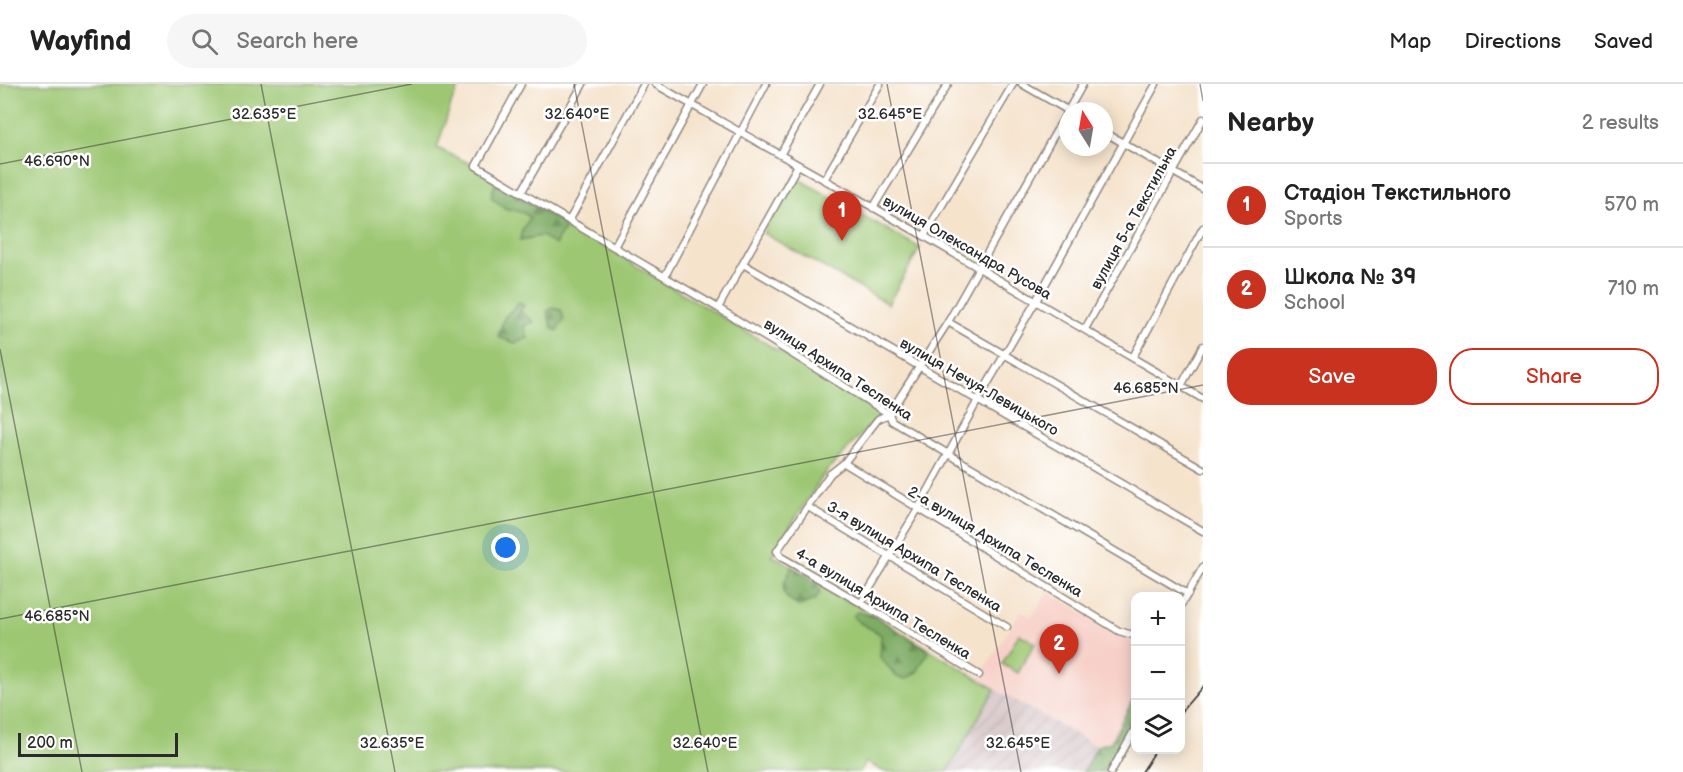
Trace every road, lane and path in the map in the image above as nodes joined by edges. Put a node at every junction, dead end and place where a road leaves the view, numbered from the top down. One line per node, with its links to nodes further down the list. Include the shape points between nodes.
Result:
1 (522, 84): 27 (street, вулиця Архипа Тесленка, via 476,166)
2 (583, 84): 27 (street)
3 (644, 84): 29 (street)
4 (655, 84): 15 (street, вулиця Олександра Русова)
5 (703, 84): 15 (street)
6 (766, 84): 19 (street)
7 (820, 84): 22 (street)
8 (880, 84): 25 (street)
9 (948, 84): 28 (street)
10 (1013, 84): 31 (street)
11 (1022, 84): 16 (street)
12 (1083, 84): 14 (street)
13 (1156, 84): 21 (street)
14 (1073, 102)
15 (692, 105): 19 (street, вулиця Олександра Русова); 32 (street)
16 (1059, 106)
17 (1203, 119): 24 (street, вулиця 5-а Текстильна)
18 (1059, 127): 34 (street)
19 (741, 133): 22 (street, вулиця Олександра Русова); 35 (street)
20 (1113, 137): 21 (street)
21 (1124, 143): 24 (street); 36 (street)
22 (780, 155): 23 (street, вулиця Олександра Русова)
23 (798, 165): 25 (street, вулиця Олександра Русова); 33 (street)
24 (1174, 171): 26 (street); 39 (street, вулиця 5-а Текстильна)
25 (824, 180): 28 (street, вулиця Олександра Русова)
26 (1203, 189)
27 (522, 194): 29 (street, вулиця Архипа Тесленка)
28 (873, 208): 31 (street, вулиця Олександра Русова)
29 (569, 221): 32 (street, вулиця Архипа Тесленка)
30 (1203, 228): 42 (street)
31 (924, 236): 34 (street, вулиця Олександра Русова)
32 (614, 247): 35 (street, вулиця Архипа Тесленка)
33 (743, 264): 37 (street); 43 (street, вулиця Нечуя-Левицького)
34 (979, 268): 36 (street, вулиця Олександра Русова); 38 (street)
35 (665, 276): 37 (street, вулиця Архипа Тесленка)
36 (1036, 301): 39 (street, вулиця Олександра Русова); 41 (street)
37 (718, 308): 47 (street, вулиця Архипа Тесленка)
38 (948, 322): 41 (street); 43 (street)
39 (1085, 329): 42 (street, вулиця Олександра Русова)
40 (1203, 346): 44 (street)
41 (1004, 355): 46 (street); 50 (street)
42 (1133, 357): 44 (street, вулиця Олександра Русова)
43 (920, 366): 46 (street, вулиця Нечуя-Левицького); 47 (street)
44 (1181, 386): 45 (street, вулиця Олександра Русова)
45 (1203, 399)
46 (978, 400): 48 (street); 53 (street, вулиця Нечуя-Левицького)
47 (889, 414): 48 (street, вулиця Архипа Тесленка, via 892,421); 49 (street, via 878,419)
48 (949, 453): 52 (street); 56 (street, вулиця Архипа Тесленка)
49 (844, 463): 51 (street, via 830,474); 52 (street, 2-а вулиця Архипа Тесленка)
50 (1203, 469)
51 (808, 507): 54 (street, 3-я вулиця Архипа Тесленка); 58 (street, 4-а вулиця Архипа Тесленка, via 777,551)
52 (918, 509): 54 (street); 60 (street, 2-а вулиця Архипа Тесленка, via 1119,631)
53 (1203, 531)
54 (889, 557): 58 (street); 59 (street, 3-я вулиця Архипа Тесленка)
55 (1203, 567): 56 (street)
56 (1188, 594): 57 (street)
57 (1185, 599)
58 (861, 603): 61 (street, 4-а вулиця Архипа Тесленка)
59 (1007, 627)
60 (1131, 635)
61 (979, 675)
62 (1131, 736): 63 (street)
63 (1111, 772)

